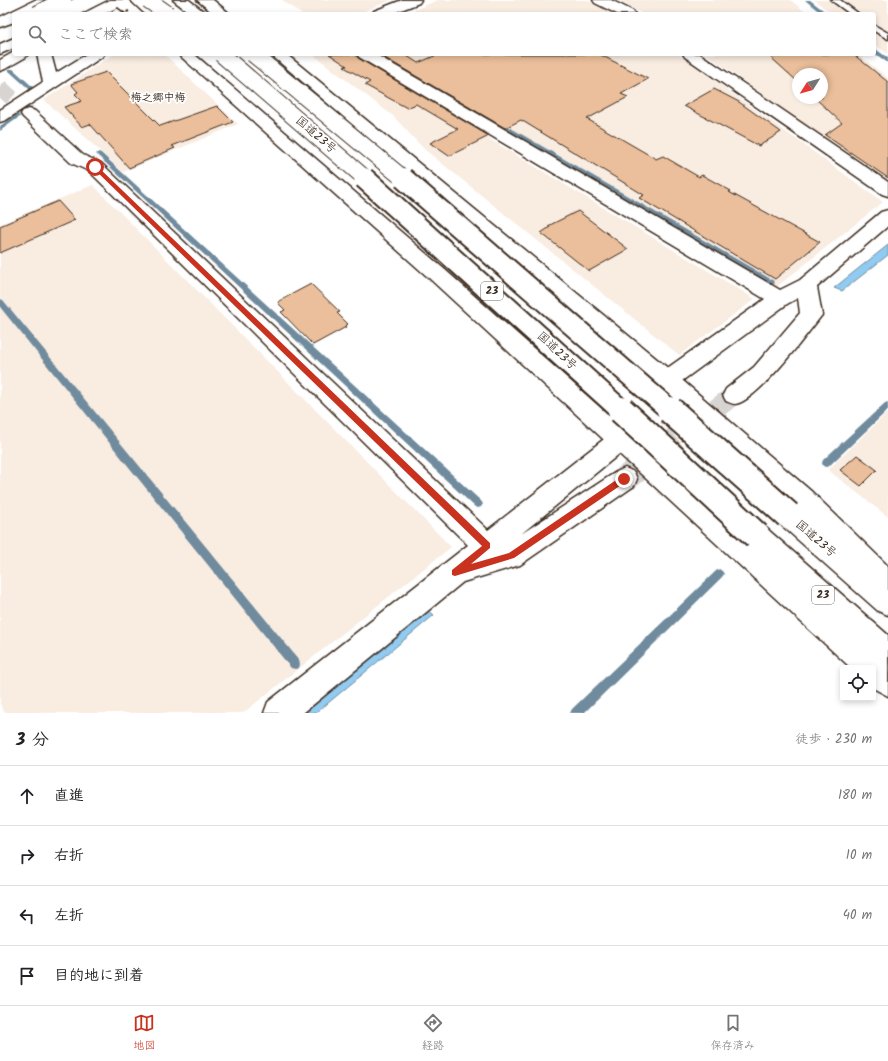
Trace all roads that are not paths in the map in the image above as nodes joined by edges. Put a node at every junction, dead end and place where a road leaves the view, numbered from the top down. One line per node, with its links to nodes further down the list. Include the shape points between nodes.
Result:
1 (46, 0): 12 (main road)
2 (63, 0): 13 (main road, bridge)
3 (89, 0): 14 (main road, bridge)
4 (97, 0): 15 (main road)
5 (119, 0): 16 (main road); 17 (main road)
6 (148, 0): 18 (main road, bridge)
7 (180, 0): 19 (main road)
8 (204, 0): 20 (main road)
9 (411, 0): 21 (main road)
10 (600, 0): 22 (main road)
11 (835, 0): 23 (lane)
12 (22, 12)
13 (41, 12)
14 (68, 12)
15 (69, 12)
16 (97, 12)
17 (134, 12)
18 (165, 12)
19 (197, 12)
20 (220, 12)
21 (384, 12)
22 (624, 12)
23 (852, 12)
24 (12, 17): 25 (main road)
25 (0, 23)
26 (12, 27): 28 (main road)
27 (876, 28): 29 (lane)
28 (0, 34)
29 (888, 37)
30 (12, 39): 32 (main road)
31 (12, 43): 33 (main road)
32 (0, 45)
33 (0, 50)
34 (18, 56): 43 (main road)
35 (44, 56): 44 (main road)
36 (94, 56): 44 (main road)
37 (187, 56): 55 (main road)
38 (222, 56): 61 (main road, 国道23号 / 23, bridge, via 299,120 482,282)
39 (256, 56): 60 (main road, 国道23号 / 23, bridge, via 321,108 511,270)
40 (279, 56): 53 (main road)
41 (367, 56): 52 (main road)
42 (693, 56): 49 (main road)
43 (0, 66)
44 (51, 83): 45 (main road)
45 (31, 96): 47 (main road); 48 (main road, via 90,154)
46 (29, 114): 48 (main road, via 76,159)
47 (0, 118)
48 (95, 167): 57 (main road)
49 (888, 190)
50 (888, 216): 51 (main road)
51 (807, 285): 52 (main road); 54 (main road, via 811,315 762,373)
52 (780, 299): 53 (main road)
53 (667, 380): 59 (main road, via 803,500)
54 (734, 395)
55 (621, 439): 57 (main road); 62 (main road)
56 (624, 479): 58 (main road, via 511,556)
57 (487, 546): 58 (main road)
58 (455, 572): 65 (main road)
59 (888, 584)
60 (888, 602)
61 (888, 654)
62 (869, 665)
63 (876, 671): 64 (main road)
64 (888, 681)
65 (279, 713)

